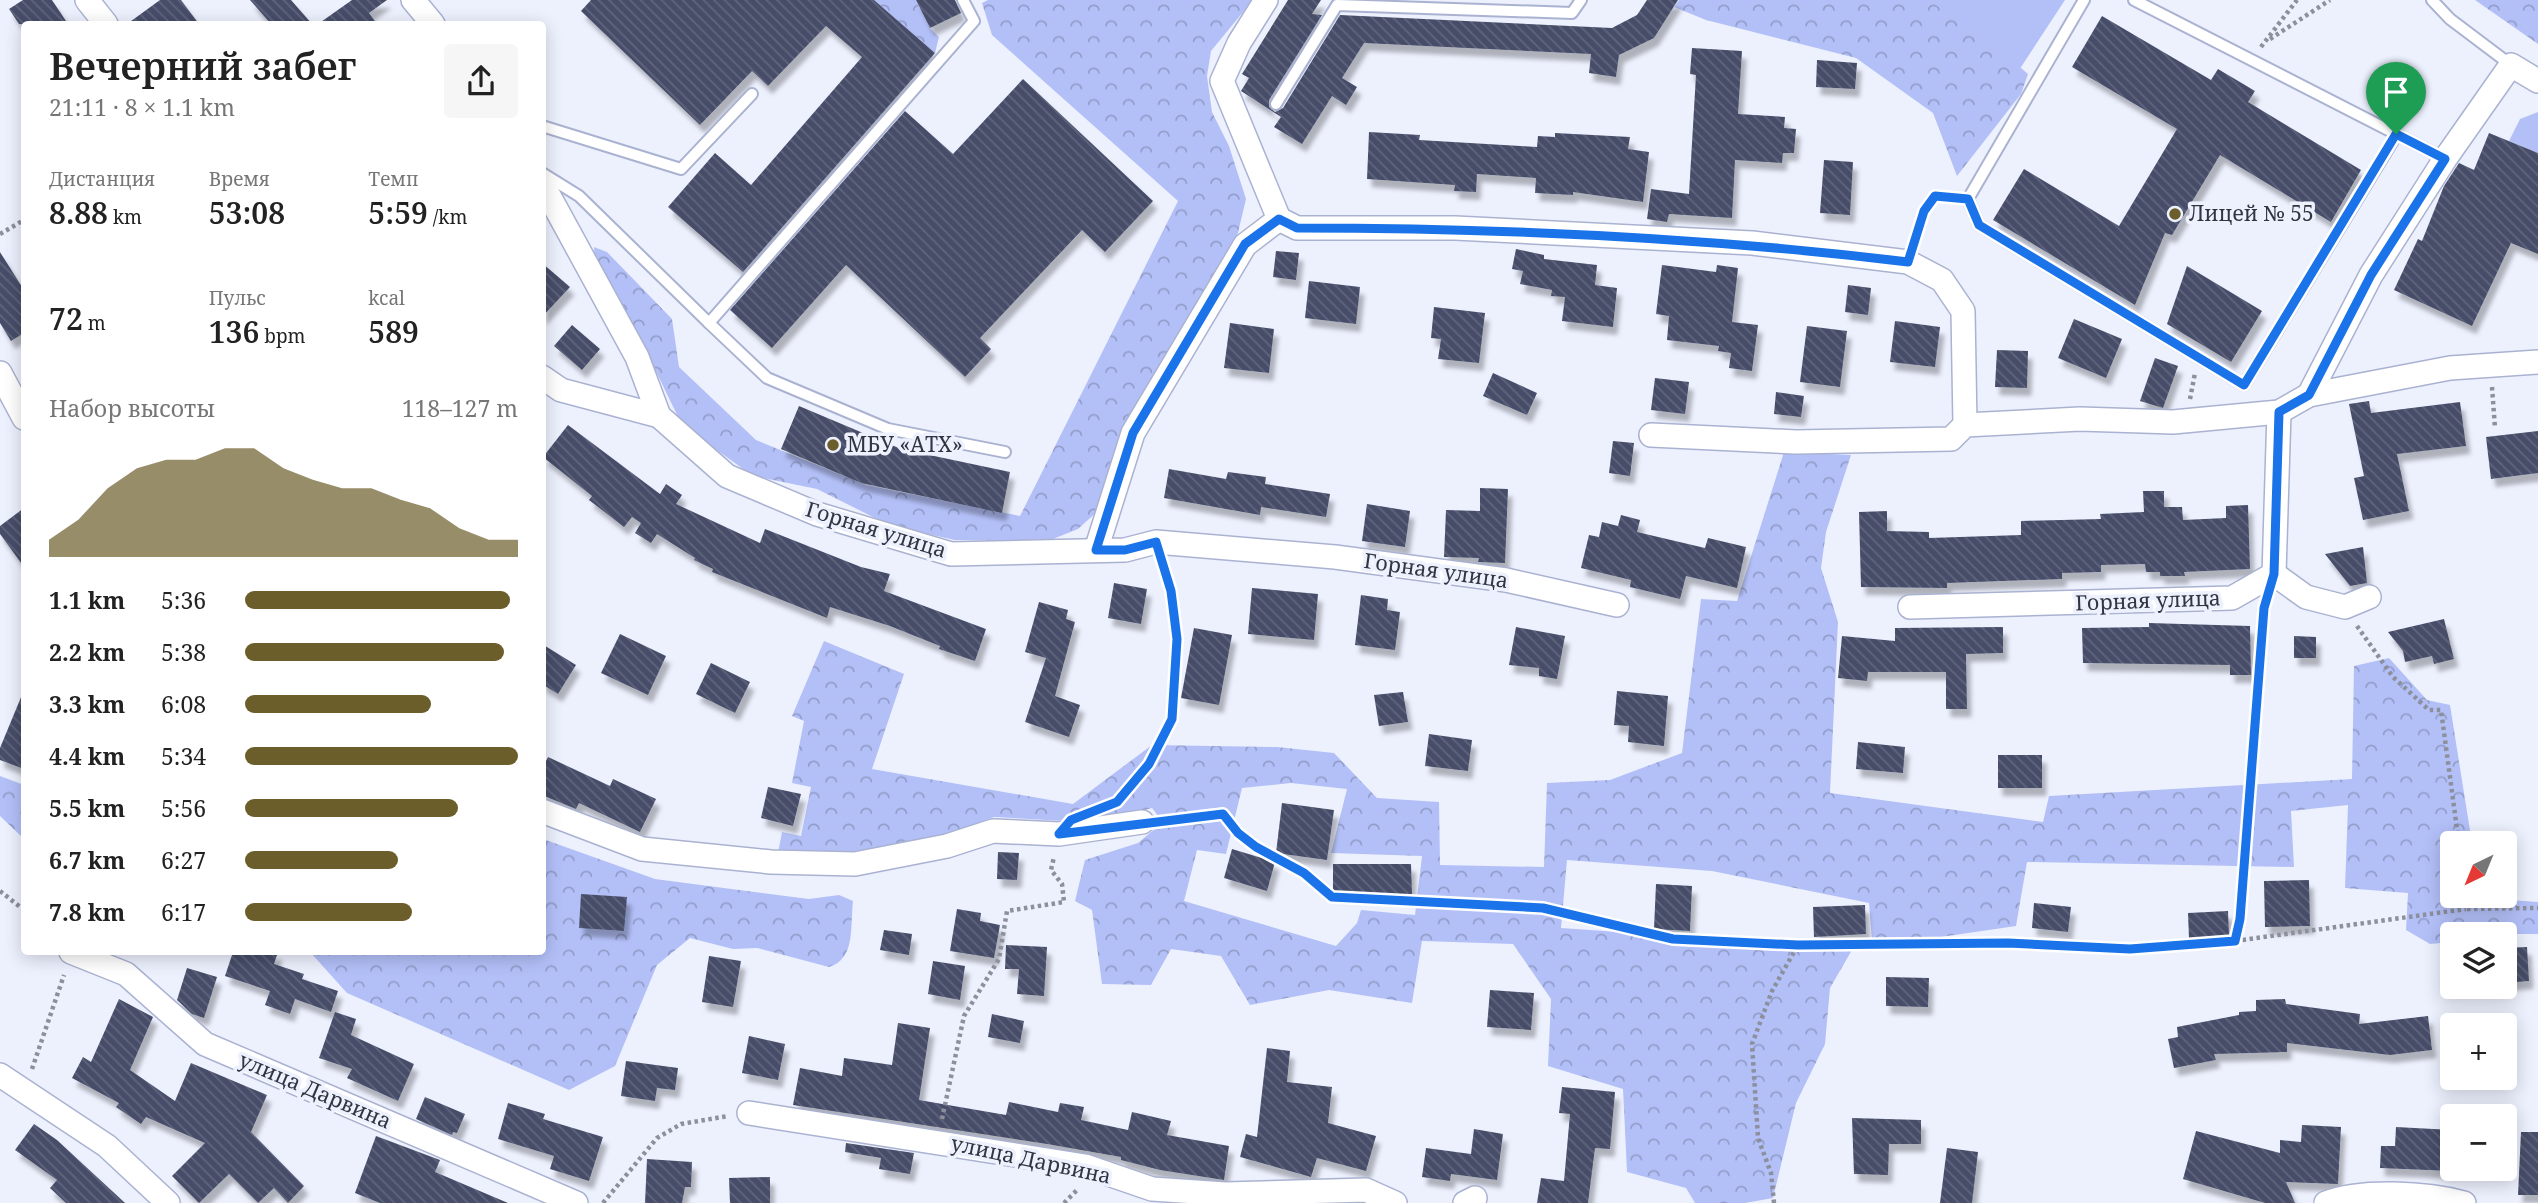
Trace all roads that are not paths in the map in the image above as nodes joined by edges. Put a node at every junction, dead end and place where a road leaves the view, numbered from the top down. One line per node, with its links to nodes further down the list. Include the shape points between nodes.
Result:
1 (87, 0): 9 (street)
2 (413, 0): 10 (street)
3 (963, 0): 21 (lane, via 974,21)
4 (1266, 0): 20 (street, via 1222,81)
5 (1581, 0): 14 (lane, via 1572,13 1337,5)
6 (2084, 0): 16 (lane, via 1968,199 1979,225 2244,385)
7 (2134, 0): 16 (lane)
8 (2432, 0): 11 (lane)
9 (104, 21)
10 (430, 21)
11 (2511, 65): 12 (street); 17 (street)
12 (2538, 81)
13 (752, 94): 15 (lane, via 681,169)
14 (1276, 104)
15 (546, 127)
16 (2396, 134): 17 (lane)
17 (2445, 159): 25 (street, via 2371,275)
18 (546, 175): 21 (lane, via 579,196)
19 (546, 190): 28 (street, via 637,357)
20 (1279, 219): 29 (street, via 1297,228 1455,228 1752,243 1908,262 1942,280 1963,312); 32 (street, via 1245,244 1133,433)
21 (709, 323): 31 (lane, via 767,378 888,429)
22 (2538, 362): 25 (street, via 2450,368)
23 (0, 373): 26 (street)
24 (546, 380): 28 (street, Горная улица, via 561,390)
25 (2309, 395): 27 (street)
26 (21, 412)
27 (2279, 412): 29 (street, via 2174,422 2080,419); 33 (street)
28 (659, 416): 32 (street, Горная улица, via 727,476 817,514 951,554)
29 (1965, 425): 30 (street, via 1951,439 1796,442)
30 (1651, 435)
31 (1004, 452)
32 (1096, 550): 35 (street, Горная улица, via 1125,550 1156,542 1335,557 1506,580)
33 (2274, 574): 34 (street, via 2306,597 2345,607); 36 (street, Горная улица, via 2232,598)
34 (2369, 597)
35 (1617, 605)
36 (1910, 607)
37 (546, 813): 38 (street, via 642,849 771,862 855,864 947,846 993,831 1059,834)
38 (1142, 822)
39 (78, 955): 43 (street, улица Дарвина, via 126,974 205,1044)
40 (0, 1075): 42 (street, via 107,1146)
41 (749, 1113): 44 (street, улица Дарвина, via 1085,1166 1152,1188 1225,1194 1366,1190)
42 (168, 1203)
43 (576, 1203)
44 (1395, 1203)
45 (2326, 1203): 46 (street, via 2356,1195 2441,1197)
46 (2464, 1203)

